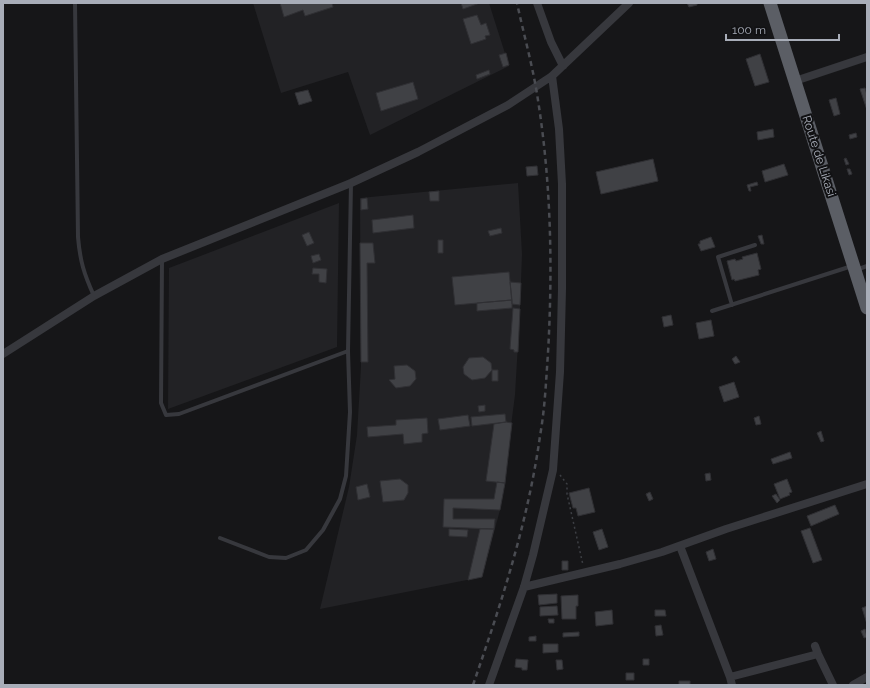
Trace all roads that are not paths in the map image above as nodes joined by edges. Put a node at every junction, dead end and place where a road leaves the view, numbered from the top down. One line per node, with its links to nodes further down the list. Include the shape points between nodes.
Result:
1 (75, 3): 13 (lane, via 78,237 85,276)
2 (537, 3): 6 (street)
3 (629, 3): 6 (street)
4 (770, 3): 8 (highway, Route de Likasi)
5 (867, 57): 8 (street)
6 (563, 66): 7 (street)
7 (552, 76): 9 (street, via 470,126); 22 (street, via 560,129 562,184 560,372 553,470)
8 (795, 81): 12 (highway, Route de Likasi)
9 (351, 183): 11 (street); 17 (lane)
10 (755, 245): 14 (lane, via 718,257)
11 (162, 259): 13 (street); 17 (lane, via 161,403 166,415 179,414)
12 (858, 268): 14 (lane); 15 (highway, Route de Likasi)
13 (94, 296): 18 (street)
14 (732, 305): 16 (lane)
15 (867, 308)
16 (712, 311)
17 (348, 351): 20 (lane, via 350,412 346,476 340,499 323,530 306,550 286,558 269,557)
18 (3, 354)
19 (867, 484): 21 (street)
20 (220, 538)
21 (680, 546): 22 (street, via 620,564); 23 (street)
22 (524, 587): 25 (street)
23 (730, 677): 26 (street); 27 (street, via 817,650)
24 (867, 678): 28 (street)
25 (489, 685)
26 (732, 685)
27 (833, 685)
28 (853, 685)

